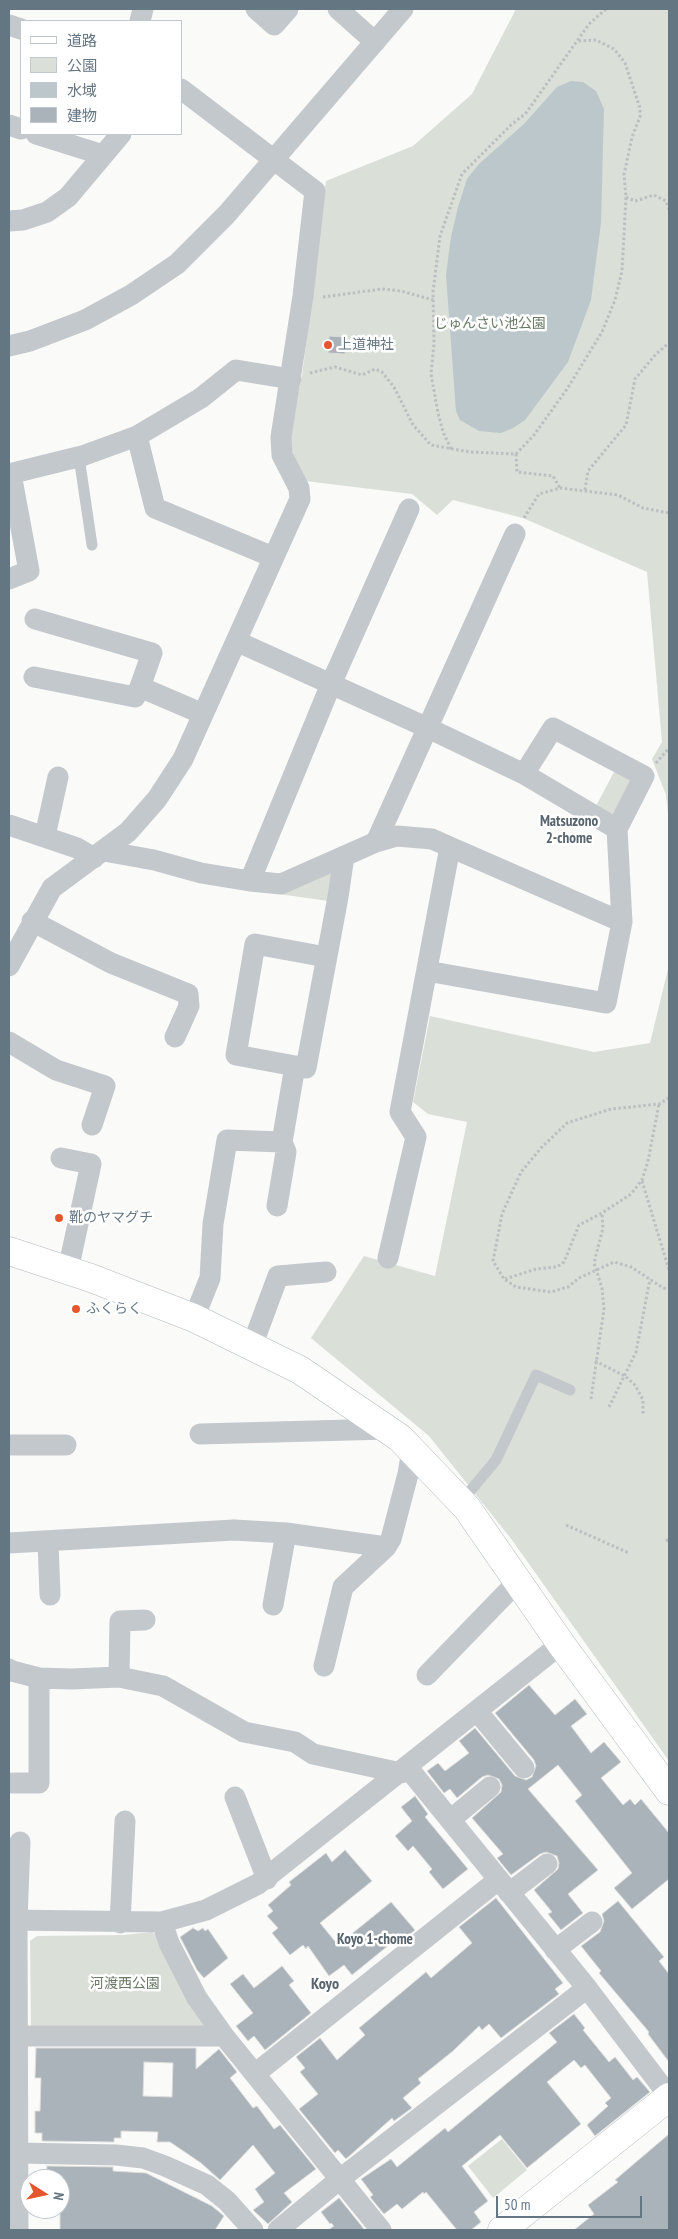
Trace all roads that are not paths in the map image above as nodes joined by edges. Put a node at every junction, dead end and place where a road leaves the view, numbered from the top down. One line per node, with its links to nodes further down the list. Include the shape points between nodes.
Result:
1 (256, 9): 2 (street, via 274,25)
2 (288, 9)
3 (338, 9): 5 (street)
4 (403, 9): 5 (street)
5 (376, 42): 10 (street)
6 (182, 90): 10 (street)
7 (39, 135): 9 (street)
8 (120, 135): 9 (street)
9 (103, 155): 11 (street, via 68,197 47,212)
10 (275, 159): 12 (street, via 177,264 131,295 85,320); 13 (street, via 315,191)
11 (9, 221)
12 (9, 346)
13 (291, 376): 14 (street, via 236,370 201,398); 20 (street, via 281,447 299,488 300,499)
14 (137, 436): 15 (street); 20 (street, via 155,508)
15 (79, 457): 16 (street); 19 (lane)
16 (10, 474): 21 (street, via 29,571)
17 (409, 509): 25 (street)
18 (515, 534): 28 (street)
19 (92, 546)
20 (273, 557): 23 (street)
21 (9, 579)
22 (35, 620): 26 (street, via 152,653)
23 (236, 642): 25 (street); 27 (street)
24 (34, 677): 26 (street, via 135,697)
25 (331, 684): 28 (street); 38 (street)
26 (140, 687): 27 (street)
27 (204, 714): 36 (street, via 183,759 157,799 128,832)
28 (428, 728): 29 (street); 34 (street)
29 (524, 774): 32 (street); 32 (street, via 553,728 644,776)
30 (58, 777): 33 (street)
31 (9, 825): 33 (street)
32 (617, 828): 40 (street)
33 (45, 836): 36 (street)
34 (376, 842): 35 (street, via 397,836 432,839); 37 (street)
35 (450, 847): 40 (street); 43 (street)
36 (99, 855): 38 (street, via 154,860); 39 (street, via 52,888)
37 (344, 856): 38 (street, via 281,884); 41 (street)
38 (250, 882)
39 (32, 922): 42 (street); 44 (street, via 112,963 188,994 189,1006)
40 (622, 922): 43 (street, via 606,1003)
41 (326, 957): 46 (street, via 306,1068); 46 (street, via 255,944 236,1056)
42 (9, 966)
43 (428, 971): 52 (street, via 400,1112 416,1137)
44 (176, 1038)
45 (9, 1042): 47 (street, via 56,1070 105,1086)
46 (295, 1066): 48 (street)
47 (92, 1125)
48 (282, 1142): 50 (street, via 286,1152); 55 (street, via 226,1140 213,1224 210,1278)
49 (61, 1158): 53 (street, via 91,1164)
50 (277, 1206)
51 (9, 1251): 53 (street)
52 (388, 1258)
53 (68, 1270): 55 (street)
54 (326, 1272): 56 (street, via 278,1276)
55 (194, 1318): 56 (street)
56 (252, 1346): 58 (street, via 300,1370)
57 (570, 1390): 63 (lane, via 536,1375 496,1460)
58 (388, 1428): 59 (street); 62 (street)
59 (200, 1434)
60 (66, 1445): 61 (street)
61 (9, 1446)
62 (412, 1450): 63 (street); 67 (street)
63 (461, 1502): 68 (street)
64 (286, 1534): 65 (street, via 234,1530); 67 (street); 70 (street)
65 (48, 1542): 66 (street); 69 (street)
66 (9, 1543)
67 (386, 1547): 73 (street, via 343,1587)
68 (518, 1581): 72 (street); 75 (street)
69 (50, 1595)
70 (273, 1605)
71 (145, 1620): 76 (street, via 120,1621)
72 (561, 1644): 78 (street); 83 (street)
73 (324, 1666)
74 (9, 1669): 77 (street)
75 (427, 1675)
76 (119, 1677): 77 (street); 80 (street, via 163,1686 244,1732 295,1742 313,1754)
77 (39, 1678): 81 (street, via 39,1783)
78 (477, 1711): 79 (street); 80 (street)
79 (524, 1768)
80 (405, 1770): 85 (street); 89 (street)
81 (12, 1783)
82 (490, 1787): 85 (street)
83 (669, 1791)
84 (235, 1797): 89 (street)
85 (450, 1820): 90 (street)
86 (125, 1821): 94 (street)
87 (20, 1842): 91 (street)
88 (547, 1864): 90 (street)
89 (267, 1879): 92 (street, via 206,1910)
90 (503, 1887): 95 (street); 99 (street)
91 (13, 1920): 94 (street); 97 (street)
92 (162, 1922): 94 (street); 98 (street, via 169,1943 198,1998)
93 (592, 1922): 95 (street)
94 (120, 1923)
95 (555, 1950): 96 (street)
96 (587, 1988): 100 (street); 102 (street)
97 (18, 2036): 98 (street); 101 (street)
98 (224, 2036): 99 (street)
99 (256, 2073): 102 (street)
100 (669, 2097): 107 (street)
101 (18, 2153): 103 (street); 104 (street, via 116,2156 150,2161 207,2185 227,2201)
102 (340, 2178): 105 (street); 106 (street)
103 (18, 2230)
104 (253, 2230)
105 (278, 2230)
106 (381, 2230)
107 (502, 2230)

